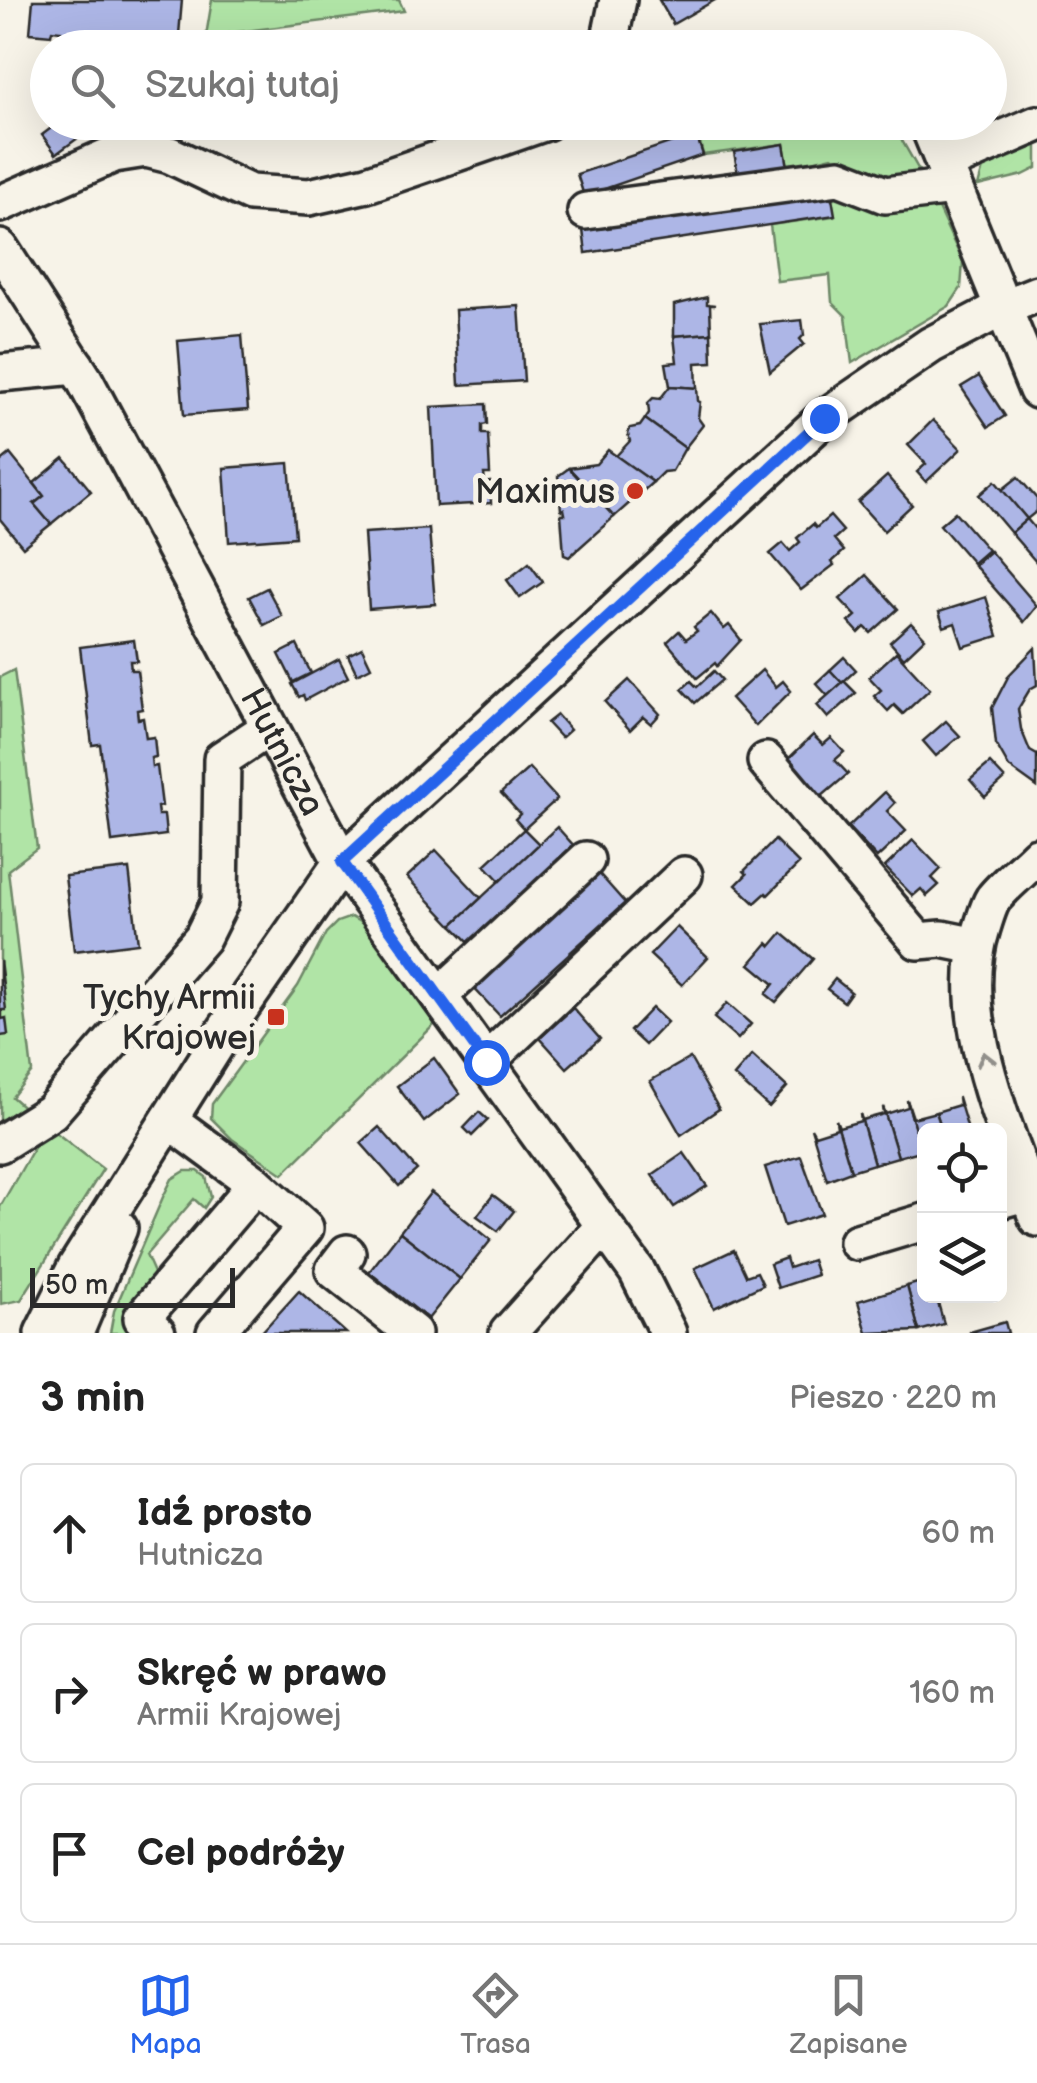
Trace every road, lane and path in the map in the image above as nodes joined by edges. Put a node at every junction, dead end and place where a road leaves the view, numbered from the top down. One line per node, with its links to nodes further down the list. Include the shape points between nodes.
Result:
1 (618, 0): 2 (street)
2 (612, 30)
3 (1037, 124): 6 (street)
4 (494, 140): 7 (street, via 309,198 250,193 146,149 114,154)
5 (934, 140): 6 (street)
6 (948, 175): 8 (street, via 885,194 839,176); 11 (street)
7 (0, 204)
8 (586, 211)
9 (0, 248): 12 (street, Hutnicza)
10 (1037, 294): 11 (street)
11 (1002, 308): 14 (street); 19 (street, via 918,354 824,418)
12 (76, 366): 13 (street); 15 (street, Hutnicza)
13 (0, 373)
14 (1037, 390)
15 (269, 728): 19 (street, Hutnicza); 25 (street, via 222,759 220,902 202,938 51,1112)
16 (766, 762): 21 (street, via 918,941)
17 (1037, 856): 21 (street, via 992,901)
18 (586, 860): 22 (street)
19 (342, 862): 22 (street, Hutnicza); 24 (street)
20 (684, 875): 23 (street)
21 (976, 946): 27 (street, one-way to 21, via 975,1012)
22 (439, 996): 23 (street, Hutnicza)
23 (486, 1062): 29 (street, Hutnicza)
24 (169, 1120): 26 (street); 32 (street)
25 (0, 1144)
26 (256, 1184): 35 (street, via 142,1318); 36 (street, via 305,1228)
27 (1022, 1203)
28 (917, 1224): 30 (street)
29 (604, 1226): 38 (street); 39 (street, Hutnicza, via 637,1271)
30 (857, 1242)
31 (347, 1253): 37 (street, via 334,1270)
32 (69, 1316): 33 (street); 34 (street)
33 (26, 1333)
34 (75, 1333)
35 (157, 1333)
36 (215, 1333)
37 (413, 1333)
38 (508, 1333)
39 (668, 1333)

